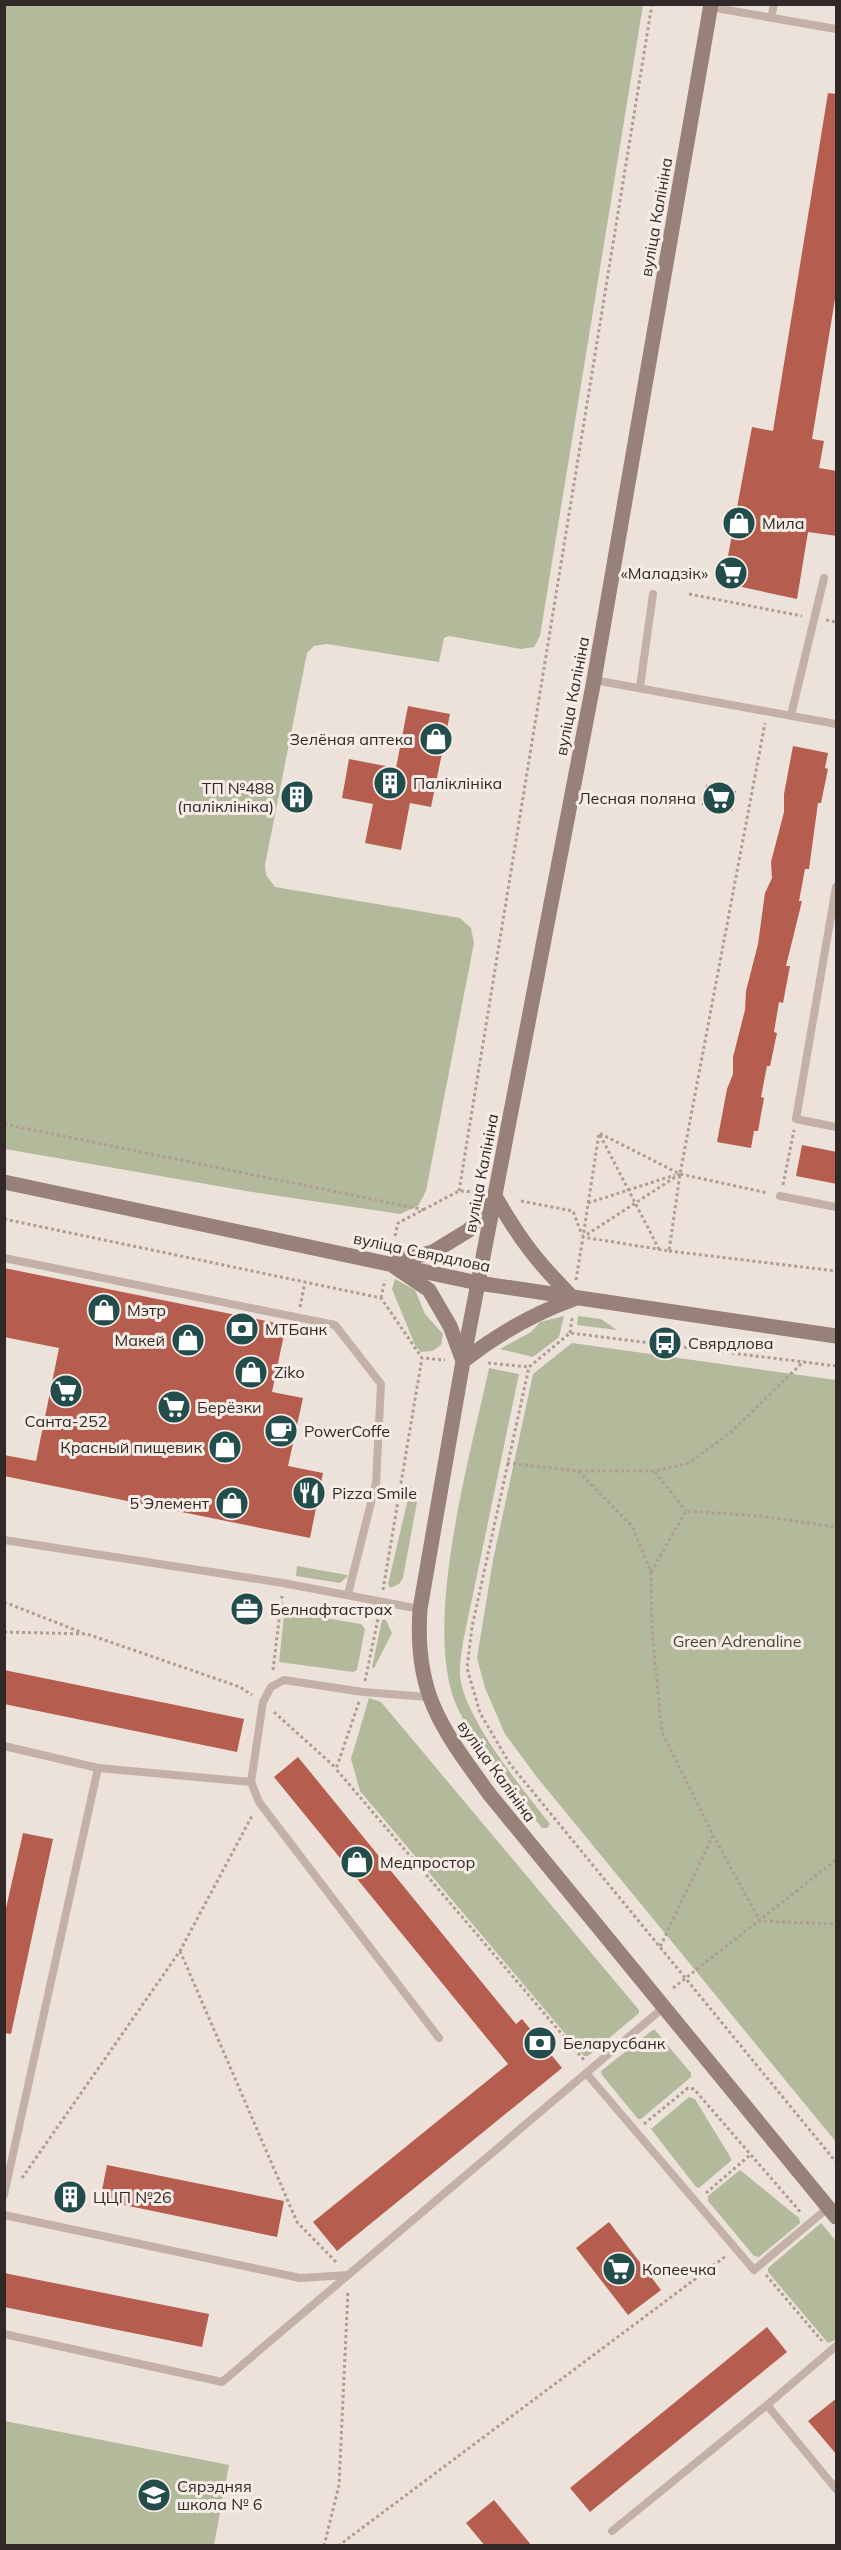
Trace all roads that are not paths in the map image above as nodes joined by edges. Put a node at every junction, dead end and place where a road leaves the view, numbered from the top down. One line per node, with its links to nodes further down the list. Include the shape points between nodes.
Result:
1 (774, 4): 3 (lane)
2 (710, 6): 3 (lane); 7 (main road, вуліца Калініна)
3 (771, 18): 4 (lane)
4 (837, 29)
5 (824, 578): 9 (lane)
6 (653, 594): 8 (lane)
7 (594, 680): 8 (lane); 14 (main road, вуліца Калініна)
8 (640, 687): 9 (lane)
9 (791, 716): 10 (lane)
10 (837, 724)
11 (837, 887): 12 (lane, via 796,1119)
12 (837, 1127)
13 (4, 1182): 18 (main road, вуліца Свярдлова)
14 (495, 1196): 18 (main road, via 469,1230 433,1252); 19 (main road, вуліца Калініна); 20 (main road, via 516,1233)
15 (780, 1196): 16 (lane)
16 (837, 1207)
17 (4, 1258): 24 (lane, via 335,1324 381,1384 376,1483)
18 (388, 1268): 19 (main road, вуліца Свярдлова); 22 (main road, via 429,1290 450,1326)
19 (478, 1282): 20 (main road, вуліца Свярдлова); 22 (main road, вуліца Калініна)
20 (573, 1306): 21 (main road, вуліца Свярдлова); 22 (main road, via 537,1312)
21 (837, 1336)
22 (463, 1361): 25 (main road, вуліца Калініна)
23 (4, 1540): 24 (lane)
24 (348, 1594): 25 (lane)
25 (420, 1609): 26 (main road, вуліца Калініна, via 420,1667)
26 (428, 1697): 29 (lane, via 284,1680 271,1687 263,1702); 30 (main road, вуліца Калініна, via 446,1734 490,1795)
27 (4, 1746): 28 (lane)
28 (98, 1768): 29 (lane); 33 (lane)
29 (250, 1782): 31 (lane, via 259,1802)
30 (665, 2007): 32 (lane); 34 (main road, вуліца Калініна)
31 (439, 2038)
32 (589, 2071): 34 (lane, via 754,2270 809,2223); 36 (lane)
33 (4, 2195)
34 (833, 2212)
35 (4, 2215): 36 (lane, via 300,2278)
36 (348, 2274): 37 (lane, via 222,2382)
37 (4, 2334)
38 (833, 2349): 39 (lane)
39 (766, 2405): 40 (lane); 41 (lane)
40 (837, 2489)
41 (612, 2531)

